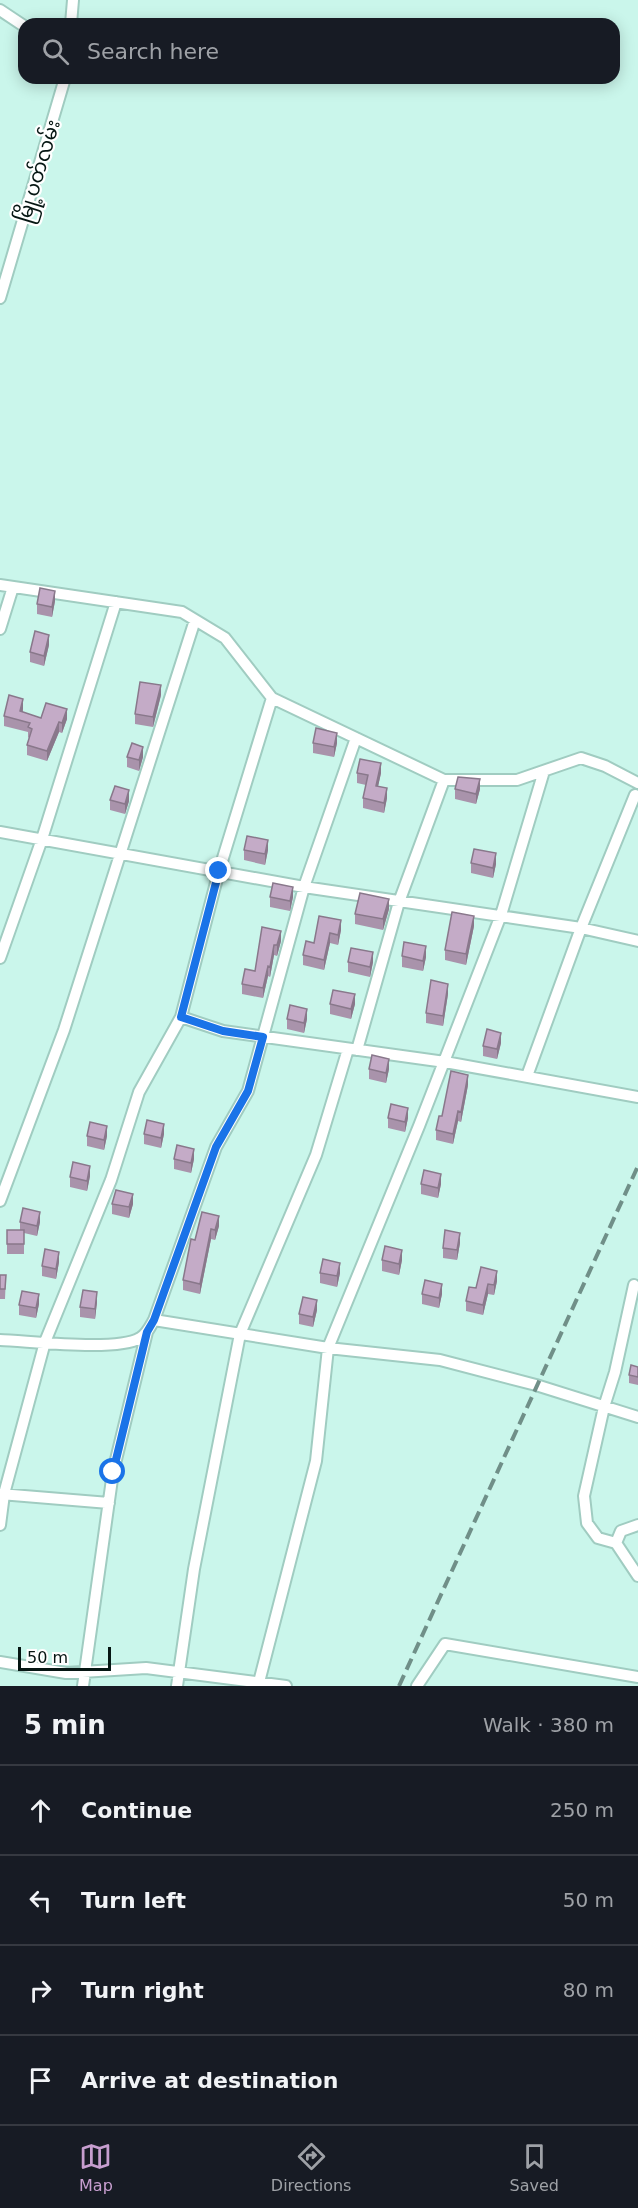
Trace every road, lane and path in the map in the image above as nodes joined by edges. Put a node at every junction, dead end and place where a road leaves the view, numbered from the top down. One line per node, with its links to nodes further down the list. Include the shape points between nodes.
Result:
1 (74, 0): 3 (street)
2 (0, 10): 4 (street)
3 (72, 18)
4 (18, 22)
5 (62, 84): 6 (street, မြို့ပတ်လမ်း)
6 (0, 298)
7 (0, 585): 8 (street)
8 (13, 587): 9 (street); 11 (street)
9 (116, 602): 10 (street, via 182,612); 19 (street)
10 (195, 620): 12 (street, via 225,638); 20 (street)
11 (0, 629)
12 (272, 698): 13 (street); 21 (street)
13 (356, 738): 15 (street); 22 (street)
14 (544, 771): 15 (street, via 517,780); 16 (street, via 580,758); 24 (street)
15 (444, 780): 23 (street)
16 (638, 783)
17 (635, 795): 25 (street)
18 (0, 831): 19 (street)
19 (42, 839): 20 (street); 27 (street)
20 (121, 854): 21 (street); 34 (street, via 64,1030)
21 (219, 871): 22 (street); 28 (street)
22 (304, 886): 23 (street); 29 (street)
23 (399, 902): 24 (street); 30 (street)
24 (501, 915): 25 (street); 31 (street)
25 (581, 928): 26 (street); 32 (street)
26 (638, 941)
27 (0, 958)
28 (181, 1017): 29 (street, via 223,1031); 40 (street, via 139,1092 111,1180)
29 (263, 1037): 30 (street); 36 (street, via 248,1091 216,1147)
30 (353, 1049): 31 (street); 38 (street, via 316,1155)
31 (445, 1062): 32 (street); 41 (street)
32 (527, 1076): 33 (street)
33 (638, 1097)
34 (0, 1201)
35 (634, 1285): 42 (street)
36 (154, 1320): 37 (street); 38 (street)
37 (147, 1332): 40 (street, via 124,1343); 45 (street)
38 (240, 1334): 41 (street); 52 (street, via 194,1569)
39 (0, 1340): 40 (street)
40 (45, 1342): 44 (street)
41 (328, 1348): 42 (street, via 440,1360); 54 (street, via 316,1461)
42 (604, 1407): 43 (street); 48 (street, via 584,1496 587,1523 598,1538)
43 (638, 1417)
44 (2, 1494): 45 (street); 46 (street)
45 (109, 1503): 51 (street)
46 (0, 1525)
47 (638, 1525): 48 (street, via 621,1531)
48 (616, 1543): 49 (street)
49 (638, 1576)
50 (0, 1662): 51 (street, via 66,1673)
51 (86, 1672): 52 (street, via 146,1668); 55 (street)
52 (180, 1672): 54 (street); 56 (street)
53 (638, 1677): 58 (street, via 445,1644)
54 (259, 1684): 57 (street)
55 (83, 1686)
56 (177, 1686)
57 (286, 1686)
58 (417, 1686)

